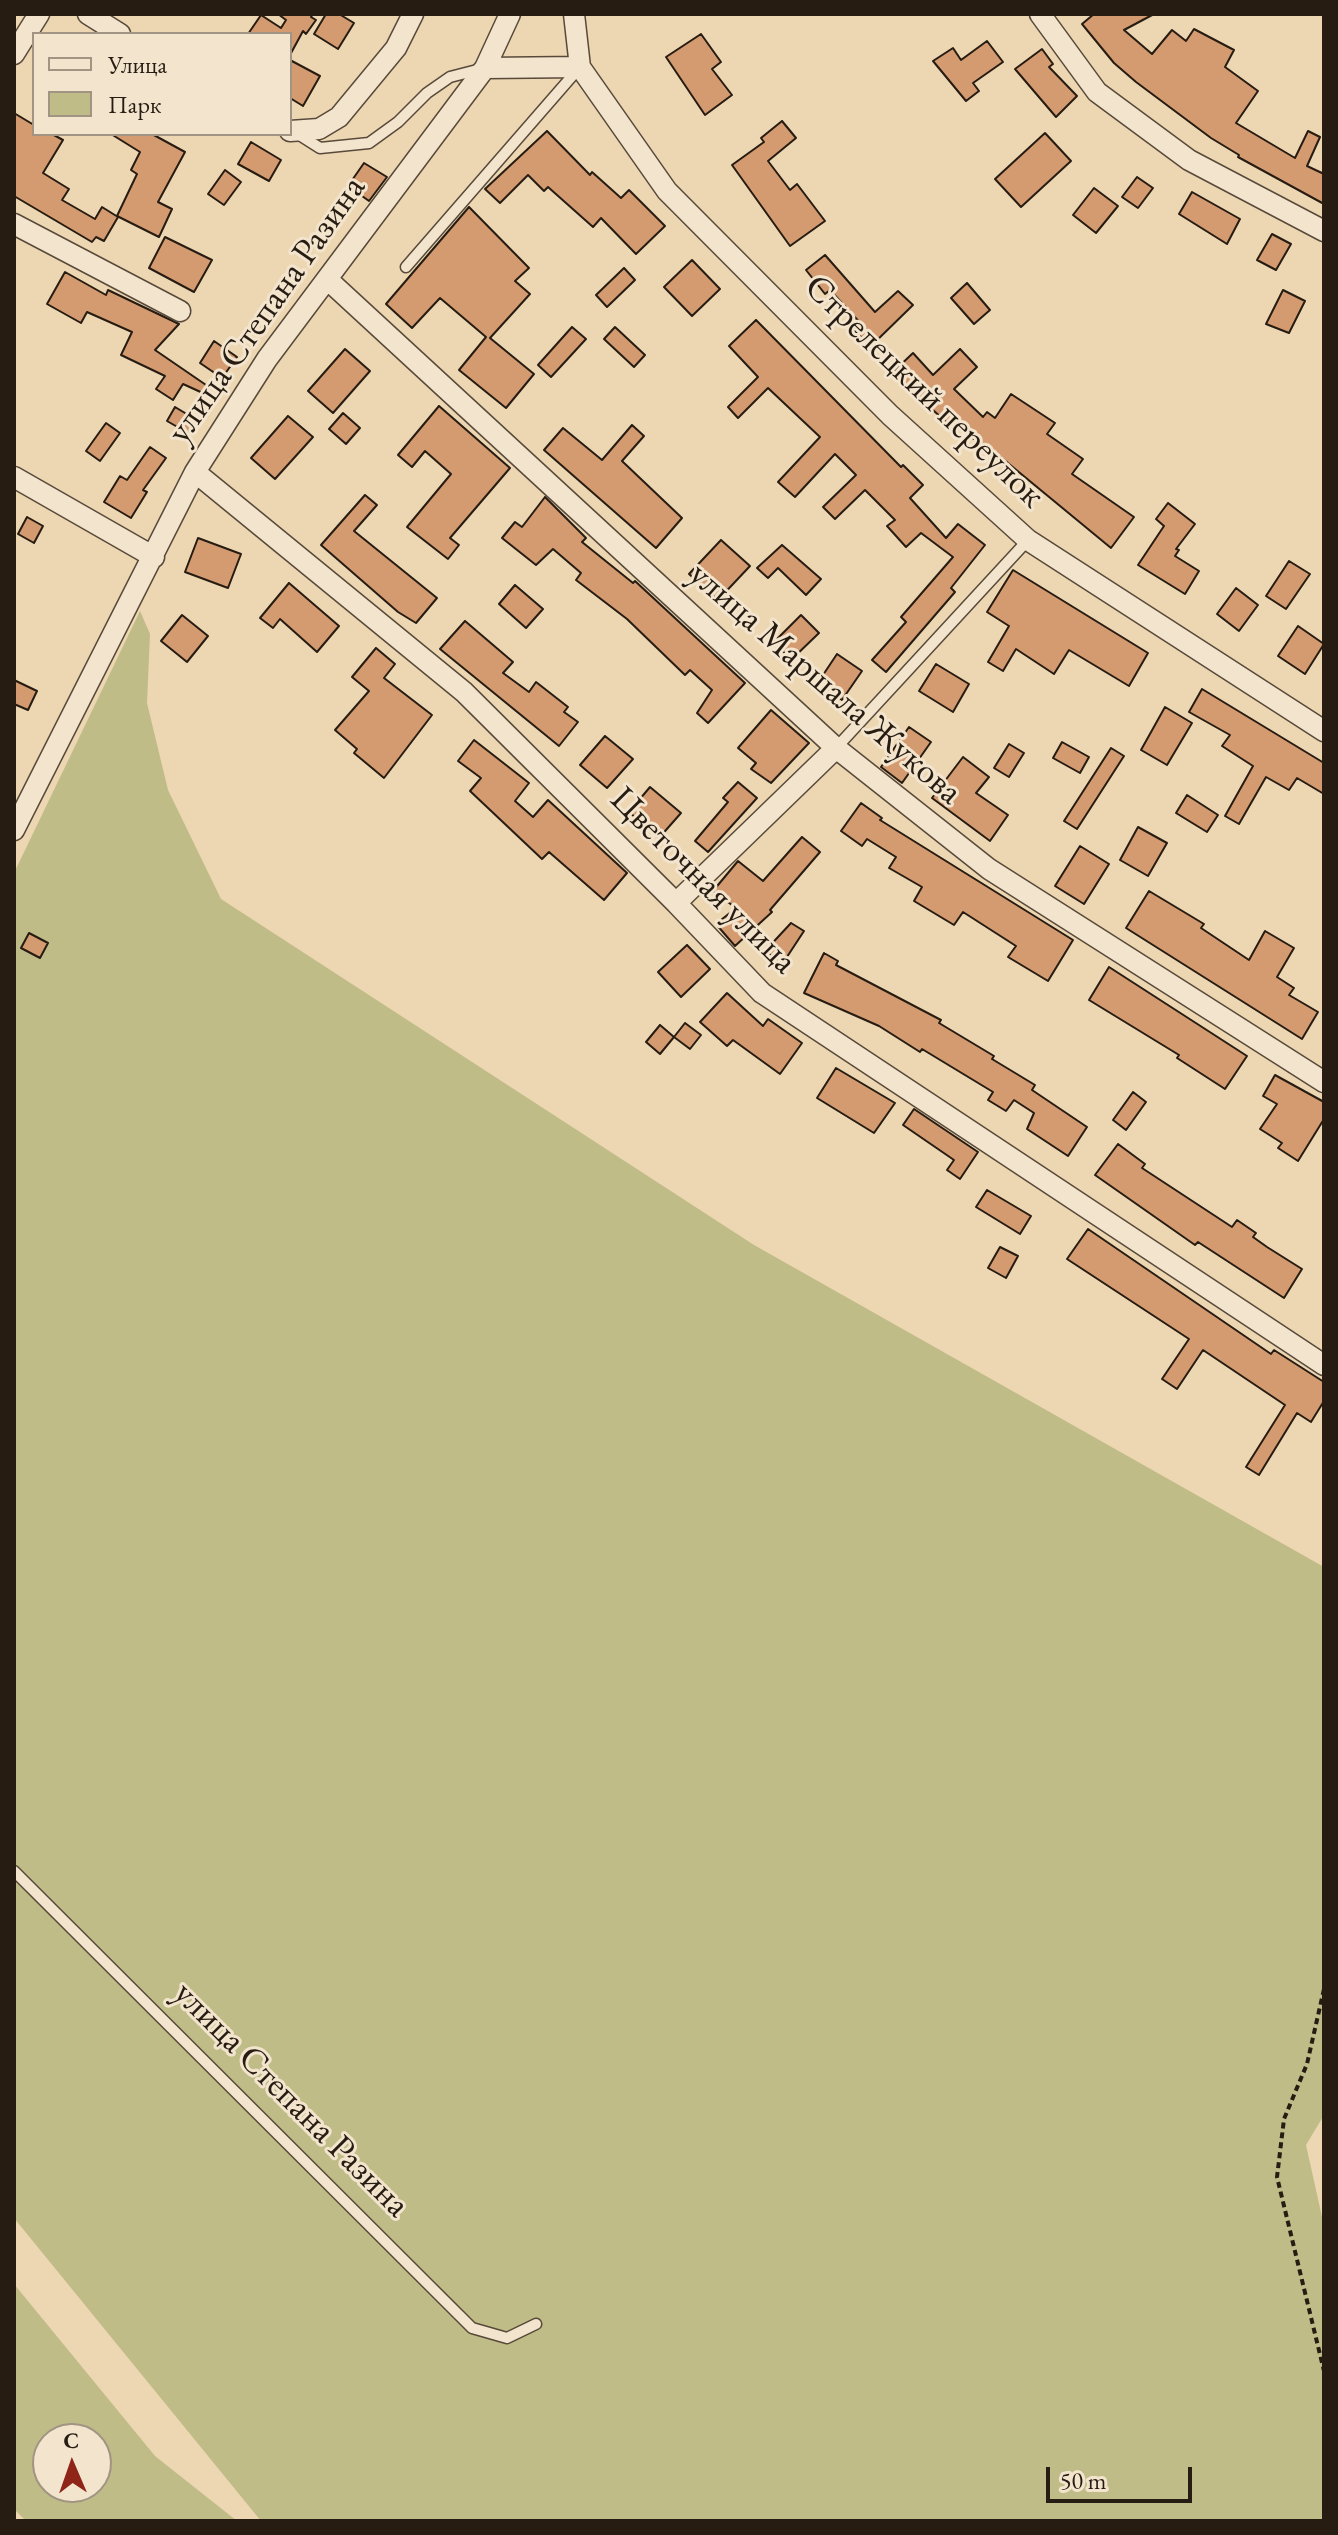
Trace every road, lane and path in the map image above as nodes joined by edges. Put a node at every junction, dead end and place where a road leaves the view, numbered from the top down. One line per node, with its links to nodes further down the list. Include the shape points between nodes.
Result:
1 (39, 14): 8 (street)
2 (88, 14): 7 (street)
3 (413, 14): 11 (street, via 396,48 339,117 319,129)
4 (510, 14): 10 (street, улица Степана Разина)
5 (574, 14): 9 (street, Стрелецкий переулок)
6 (1040, 14): 13 (street, via 1097,92 1189,160)
7 (117, 32)
8 (14, 54)
9 (580, 67): 10 (street); 14 (lane); 19 (street, Стрелецкий переулок, via 667,191 890,415)
10 (485, 68): 11 (lane, via 450,77 369,143 320,148); 15 (street, улица Степана Разина)
11 (292, 131)
12 (14, 224): 16 (street)
13 (1324, 231)
14 (406, 267)
15 (327, 279): 17 (street, улица Степана Разина, via 267,359); 22 (street, улица Маршала Жукова)
16 (180, 311)
17 (195, 472): 20 (street, улица Степана Разина); 24 (street, Цветочная улица, via 464,692)
18 (14, 477): 20 (street)
19 (1028, 540): 21 (street, Стрелецкий переулок); 22 (lane)
20 (154, 557): 23 (street, улица Степана Разина)
21 (1324, 731)
22 (836, 748): 24 (street); 25 (street, улица Маршала Жукова, via 989,869)
23 (14, 830)
24 (676, 903): 26 (street, Цветочная улица, via 762,993)
25 (1324, 1082)
26 (1324, 1365)
27 (14, 1871): 29 (lane, улица Степана Разина, via 472,2328 507,2338)
28 (1324, 1989): 30 (path, via 1307,2064 1284,2119 1277,2177)
29 (536, 2324)
30 (1324, 2371)

